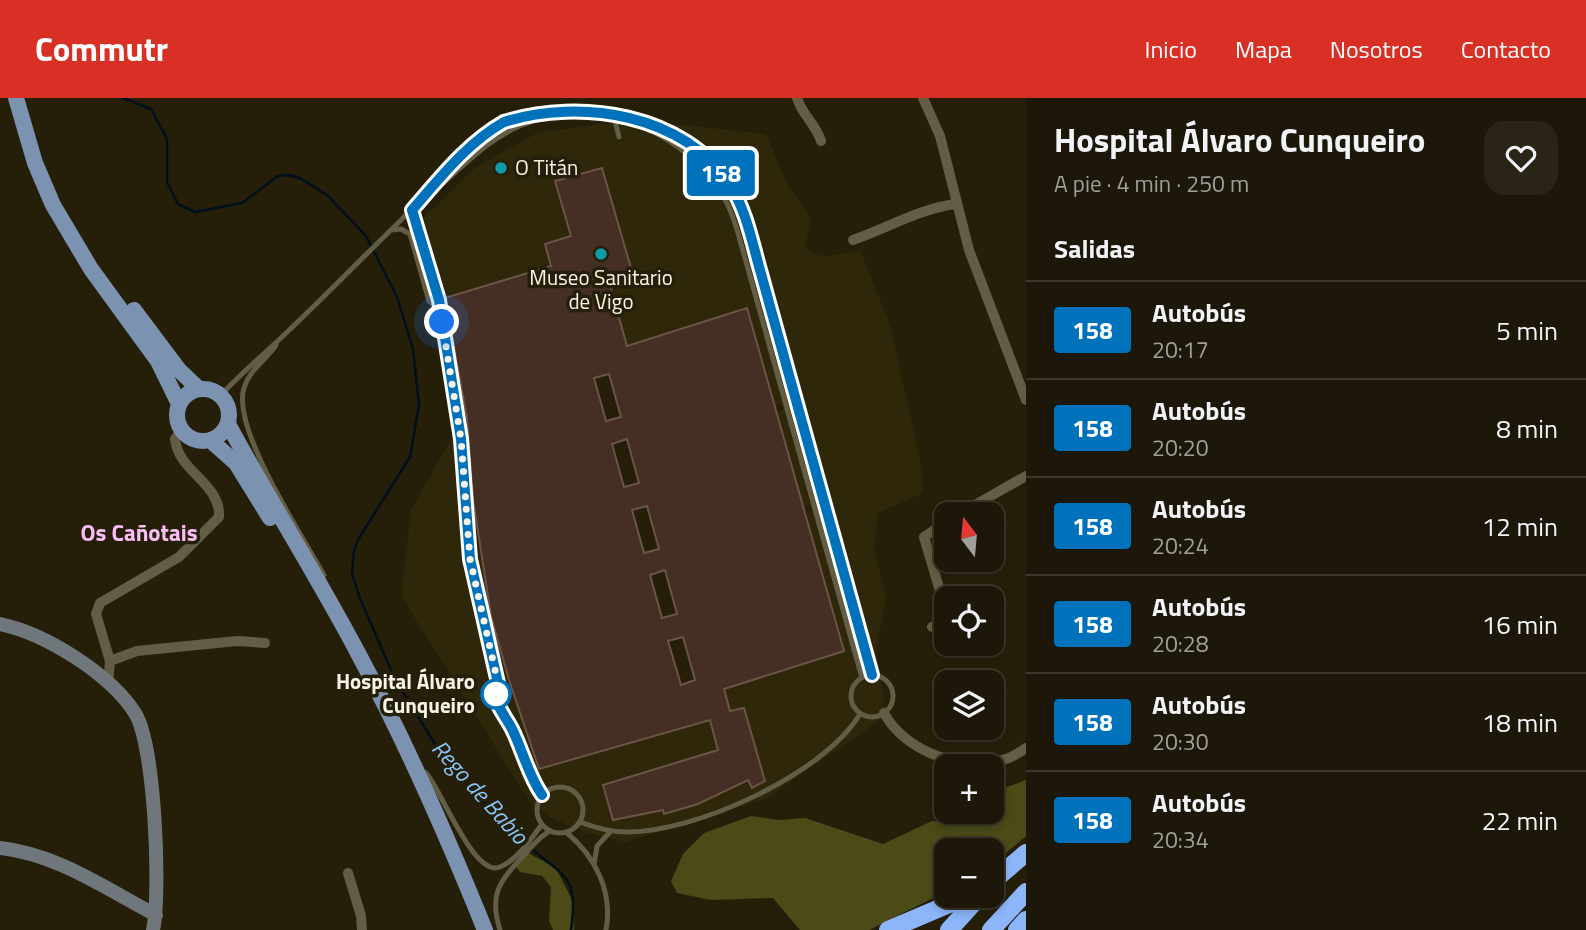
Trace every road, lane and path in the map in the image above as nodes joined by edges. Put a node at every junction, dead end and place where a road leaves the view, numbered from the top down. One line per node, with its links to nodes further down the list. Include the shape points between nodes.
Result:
1 (16, 98): 17 (main road, via 53,205 91,269 158,362)
2 (27, 98): 14 (main road, via 45,159 78,232 179,370)
3 (796, 98): 7 (street)
4 (923, 98): 8 (street, via 940,136)
5 (614, 117): 6 (lane); 9 (lane, via 567,115 523,124 482,150); 31 (lane, via 655,131 687,152 718,186 729,207 752,275)
6 (619, 137)
7 (821, 141)
8 (955, 204): 11 (street, via 923,211); 16 (street)
9 (412, 210): 10 (lane); 30 (lane, via 477,142 503,123 542,108 583,103 612,106 677,131 708,157 731,186 749,230); 37 (lane, via 439,300 461,439 470,559 498,683 495,692 503,718 511,726)
10 (391, 230): 12 (lane, via 410,234); 13 (lane)
11 (853, 240)
12 (434, 306)
13 (279, 340): 15 (lane); 25 (lane, via 243,388 244,417 279,497)
14 (199, 389): 15 (main road); 17 (main road)
15 (221, 395): 18 (main road, via 229,408)
16 (1026, 400)
17 (179, 404): 19 (main road)
18 (228, 424): 20 (main road); 24 (main road)
19 (181, 429): 20 (main road, via 194,439); 29 (street, via 175,439 178,456 204,483 219,517 179,557 100,603 96,614)
20 (210, 440): 55 (main road, via 236,463 343,646 423,809)
21 (1026, 475): 22 (street)
22 (980, 502)
23 (934, 530): 27 (street, via 924,537 944,611 942,624)
24 (302, 551): 25 (main road); 56 (main road, via 410,756)
25 (324, 575): 36 (main road)
26 (0, 624): 32 (main road, via 46,639)
27 (932, 627)
28 (265, 643): 29 (street, via 237,641 137,651)
29 (110, 661): 32 (street)
30 (872, 675): 31 (lane); 33 (lane, via 891,688 892,702)
31 (862, 678): 34 (lane, via 851,698)
32 (108, 685): 53 (main road, via 137,715 148,754 157,862)
33 (884, 713): 34 (lane); 35 (street, via 904,740 944,758 990,762)
34 (860, 714): 40 (lane, via 827,751 752,799 641,832)
35 (1026, 748)
36 (426, 773): 46 (lane, via 474,856 488,868); 57 (main road)
37 (542, 795): 38 (lane, via 556,788 571,790 582,802); 39 (lane, via 537,809)
38 (579, 822): 40 (lane); 42 (lane)
39 (542, 824): 41 (lane); 41 (lane)
40 (611, 831): 45 (lane, via 597,846)
41 (543, 832): 42 (lane); 46 (lane)
42 (566, 832): 45 (lane)
43 (0, 848): 53 (main road, via 30,853 68,868)
44 (1026, 853): 47 (highway)
45 (594, 865): 59 (lane, via 608,900)
46 (509, 866): 58 (lane, via 495,896)
47 (1004, 872)
48 (348, 873): 54 (street)
49 (1026, 892): 62 (highway)
50 (940, 908): 60 (highway)
51 (969, 908): 61 (highway)
52 (1026, 920): 63 (highway)
53 (155, 923)
54 (362, 930)
55 (473, 930)
56 (485, 930)
57 (493, 930)
58 (500, 930)
59 (606, 930)
60 (888, 930)
61 (949, 930)
62 (991, 930)
63 (1017, 930)

